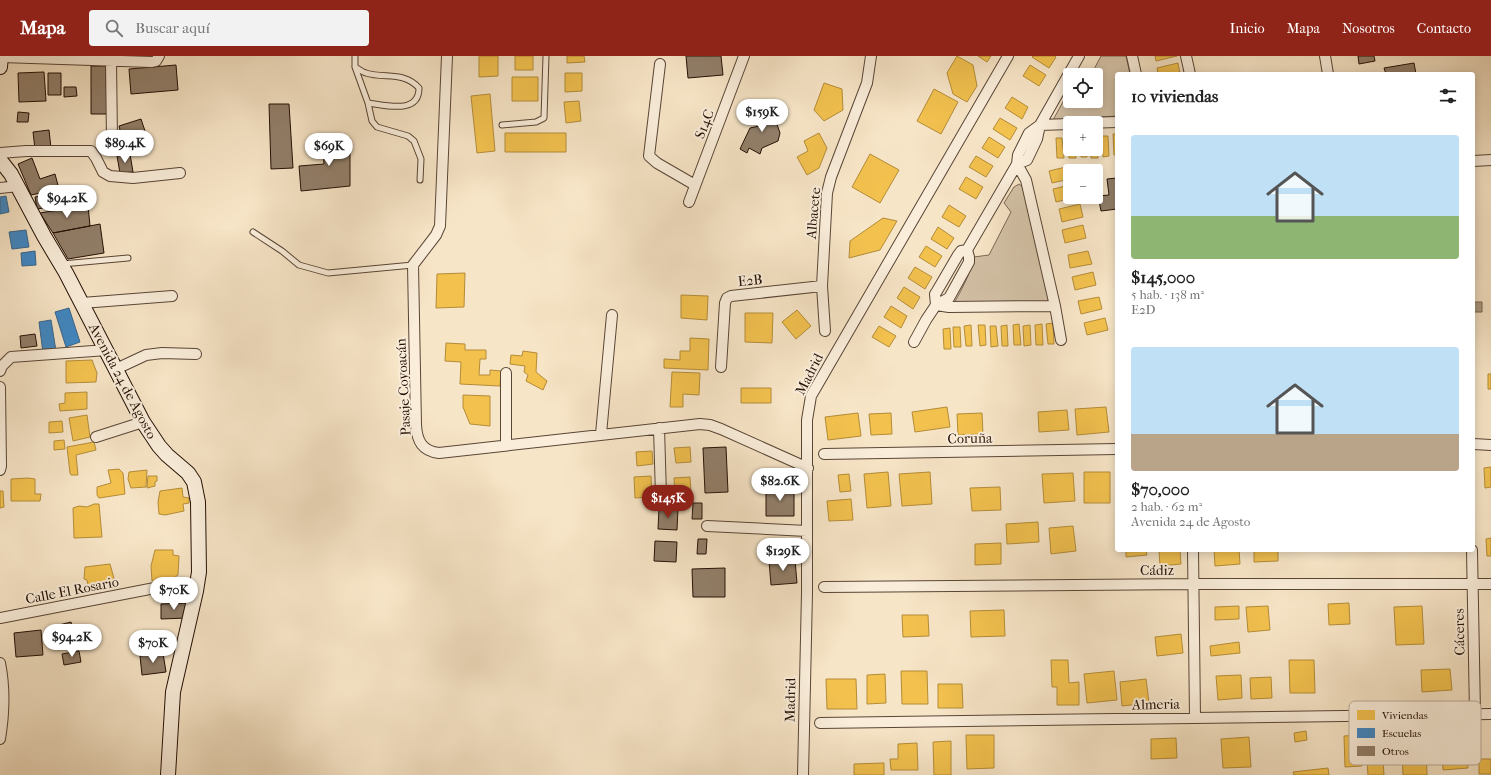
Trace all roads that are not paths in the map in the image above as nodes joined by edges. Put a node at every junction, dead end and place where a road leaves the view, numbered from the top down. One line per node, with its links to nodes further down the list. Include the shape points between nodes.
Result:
1 (159, 56): 13 (street, via 152,62)
2 (355, 56): 15 (lane)
3 (447, 56): 40 (street, via 440,226)
4 (546, 56): 23 (lane, via 544,118 536,122)
5 (744, 56): 33 (street, S14C)
6 (871, 56): 41 (street, Albacete, via 867,83 827,193)
7 (1008, 56): 67 (street, Madrid, via 811,396 808,407)
8 (1079, 56): 24 (street)
9 (1132, 56): 16 (street)
10 (1186, 56): 17 (street)
11 (1325, 56): 18 (street)
12 (1, 60): 13 (street)
13 (111, 61): 25 (street)
14 (660, 64): 33 (street, via 649,156)
15 (355, 67): 19 (lane); 19 (lane, via 366,73 404,78 414,82 419,88 419,95 415,101 407,105 399,107)
16 (1136, 72)
17 (1190, 72)
18 (1328, 72)
19 (368, 102): 32 (lane, via 372,121 377,127 408,136 414,141 421,158)
20 (1103, 122): 21 (street)
21 (1115, 122)
22 (1063, 124): 24 (street)
23 (502, 125)
24 (1040, 125): 30 (street, via 1037,139 1027,160)
25 (112, 140)
26 (0, 153): 31 (street, via 91,151 103,172 110,176 133,178)
27 (0, 160): 34 (street, Avenida 24 de Agosto)
28 (1491, 160): 29 (street)
29 (1475, 161)
30 (1018, 164): 44 (street, via 967,250 969,262 949,298); 45 (street, via 1026,180)
31 (180, 173)
32 (420, 180)
33 (695, 185): 36 (street, S14C)
34 (18, 186): 35 (street); 39 (street, Avenida 24 de Agosto)
35 (0, 188)
36 (689, 202)
37 (253, 232): 40 (lane, via 300,265 328,273)
38 (128, 258): 39 (lane)
39 (61, 264): 43 (street, Avenida 24 de Agosto)
40 (412, 265): 63 (street, Pasaje Coyoacán, via 416,426 421,445 427,450 439,453)
41 (822, 286): 47 (street, Albacete); 52 (street, E2B, via 727,298)
42 (172, 296): 43 (street)
43 (82, 304): 50 (street, Avenida 24 de Agosto)
44 (936, 305): 45 (street); 49 (street)
45 (1055, 306): 48 (street)
46 (612, 315): 60 (street)
47 (825, 330)
48 (1061, 340)
49 (914, 342)
50 (107, 350): 53 (street, Avenida 24 de Agosto); 54 (street, via 11,357)
51 (196, 354): 53 (street, via 146,355)
52 (721, 367)
53 (116, 369): 58 (street, Avenida 24 de Agosto)
54 (0, 371)
55 (506, 373): 63 (street)
56 (0, 387): 57 (street)
57 (1, 405): 68 (street)
58 (143, 422): 61 (street); 78 (street, Avenida 24 de Agosto, via 159,446 194,482 198,502 199,572)
59 (659, 428): 60 (street, Pasaje Coyoacán); 67 (street, Pasaje Coyoacán, via 710,425); 69 (street)
60 (601, 434): 63 (street, Pasaje Coyoacán)
61 (96, 437)
62 (1475, 444): 64 (street)
63 (506, 445)
64 (1491, 445)
65 (1115, 449): 66 (street, Coruña)
66 (824, 454)
67 (808, 468): 71 (street, Madrid)
68 (0, 470)
69 (661, 496)
70 (707, 526): 71 (street)
71 (807, 531): 87 (street, Madrid)
72 (1193, 552): 74 (street)
73 (1472, 552): 75 (street, Cáceres)
74 (1194, 584): 75 (street, Cádiz); 77 (street, Cádiz); 83 (street)
75 (1472, 584): 76 (street, Cádiz); 81 (street, Cáceres)
76 (1491, 584)
77 (824, 587)
78 (196, 591): 79 (street, Calle El Rosario, via 165,586); 86 (street, Avenida 24 de Agosto, via 173,692)
79 (0, 618)
80 (0, 663): 85 (street, via 3,692)
81 (1475, 701)
82 (1349, 716): 83 (street, Almeria)
83 (1195, 718): 84 (street, Almeria)
84 (820, 723)
85 (0, 739)
86 (168, 775)
87 (803, 775)

